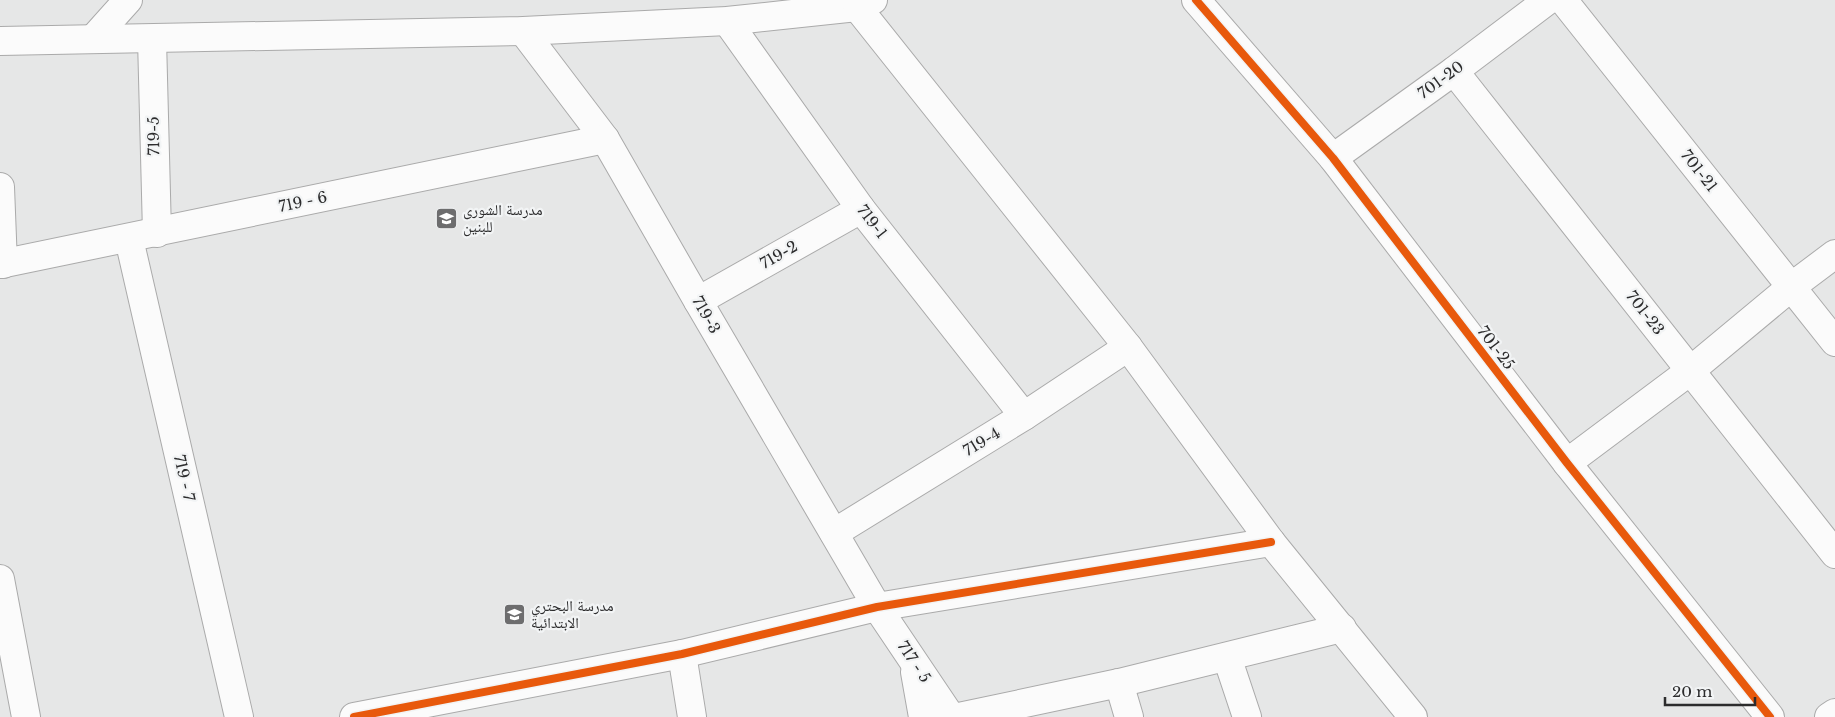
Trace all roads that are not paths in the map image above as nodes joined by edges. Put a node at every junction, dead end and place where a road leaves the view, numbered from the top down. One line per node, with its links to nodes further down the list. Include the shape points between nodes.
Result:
1 (128, 0): 9 (street)
2 (1196, 0): 13 (street, 701-25)
3 (1548, 0): 11 (street, 701-20)
4 (1564, 0): 20 (street, 701-21)
5 (860, 2): 6 (street); 23 (street)
6 (727, 21): 7 (street); 15 (street, 719-1)
7 (524, 30): 8 (street); 12 (street, 719-3)
8 (152, 38): 9 (street); 16 (street, 719-5)
9 (94, 39): 10 (street)
10 (0, 41)
11 (1454, 71): 13 (street, 701-20); 24 (street, 701-23)
12 (605, 139): 16 (street, 719 - 6); 21 (street, 719-3)
13 (1333, 158): 26 (street, 701-25)
14 (0, 187): 19 (street)
15 (861, 209): 21 (street, 719-2); 25 (street, 719-1)
16 (157, 233): 17 (street, 719 - 6)
17 (129, 239): 19 (street, 719 - 6); 40 (street, 719 - 7)
18 (1835, 254): 20 (street)
19 (2, 264)
20 (1791, 287): 22 (street, 701-21); 24 (street)
21 (698, 301): 27 (street, 719-3)
22 (1835, 342)
23 (1128, 347): 25 (street, 719-4); 28 (street)
24 (1690, 371): 26 (street); 29 (street, 701-23)
25 (1024, 416): 27 (street, 719-4)
26 (1567, 462): 49 (street, 701-25)
27 (834, 533): 31 (street, 719-3)
28 (1271, 542): 31 (street); 32 (street)
29 (1835, 554)
30 (0, 578): 39 (street)
31 (877, 607): 33 (street); 35 (street, 717 - 5)
32 (1342, 628): 34 (street); 48 (street)
33 (682, 654): 37 (street); 42 (street)
34 (1227, 657): 36 (street); 47 (street)
35 (913, 660): 43 (street); 44 (street, 717 - 5)
36 (1119, 683): 45 (street); 46 (street)
37 (459, 707): 41 (street)
38 (1835, 713): 50 (street)
39 (26, 717)
40 (239, 717)
41 (354, 717)
42 (692, 717)
43 (924, 717)
44 (951, 717)
45 (959, 717)
46 (1129, 717)
47 (1247, 717)
48 (1413, 717)
49 (1770, 717)
50 (1829, 717)

